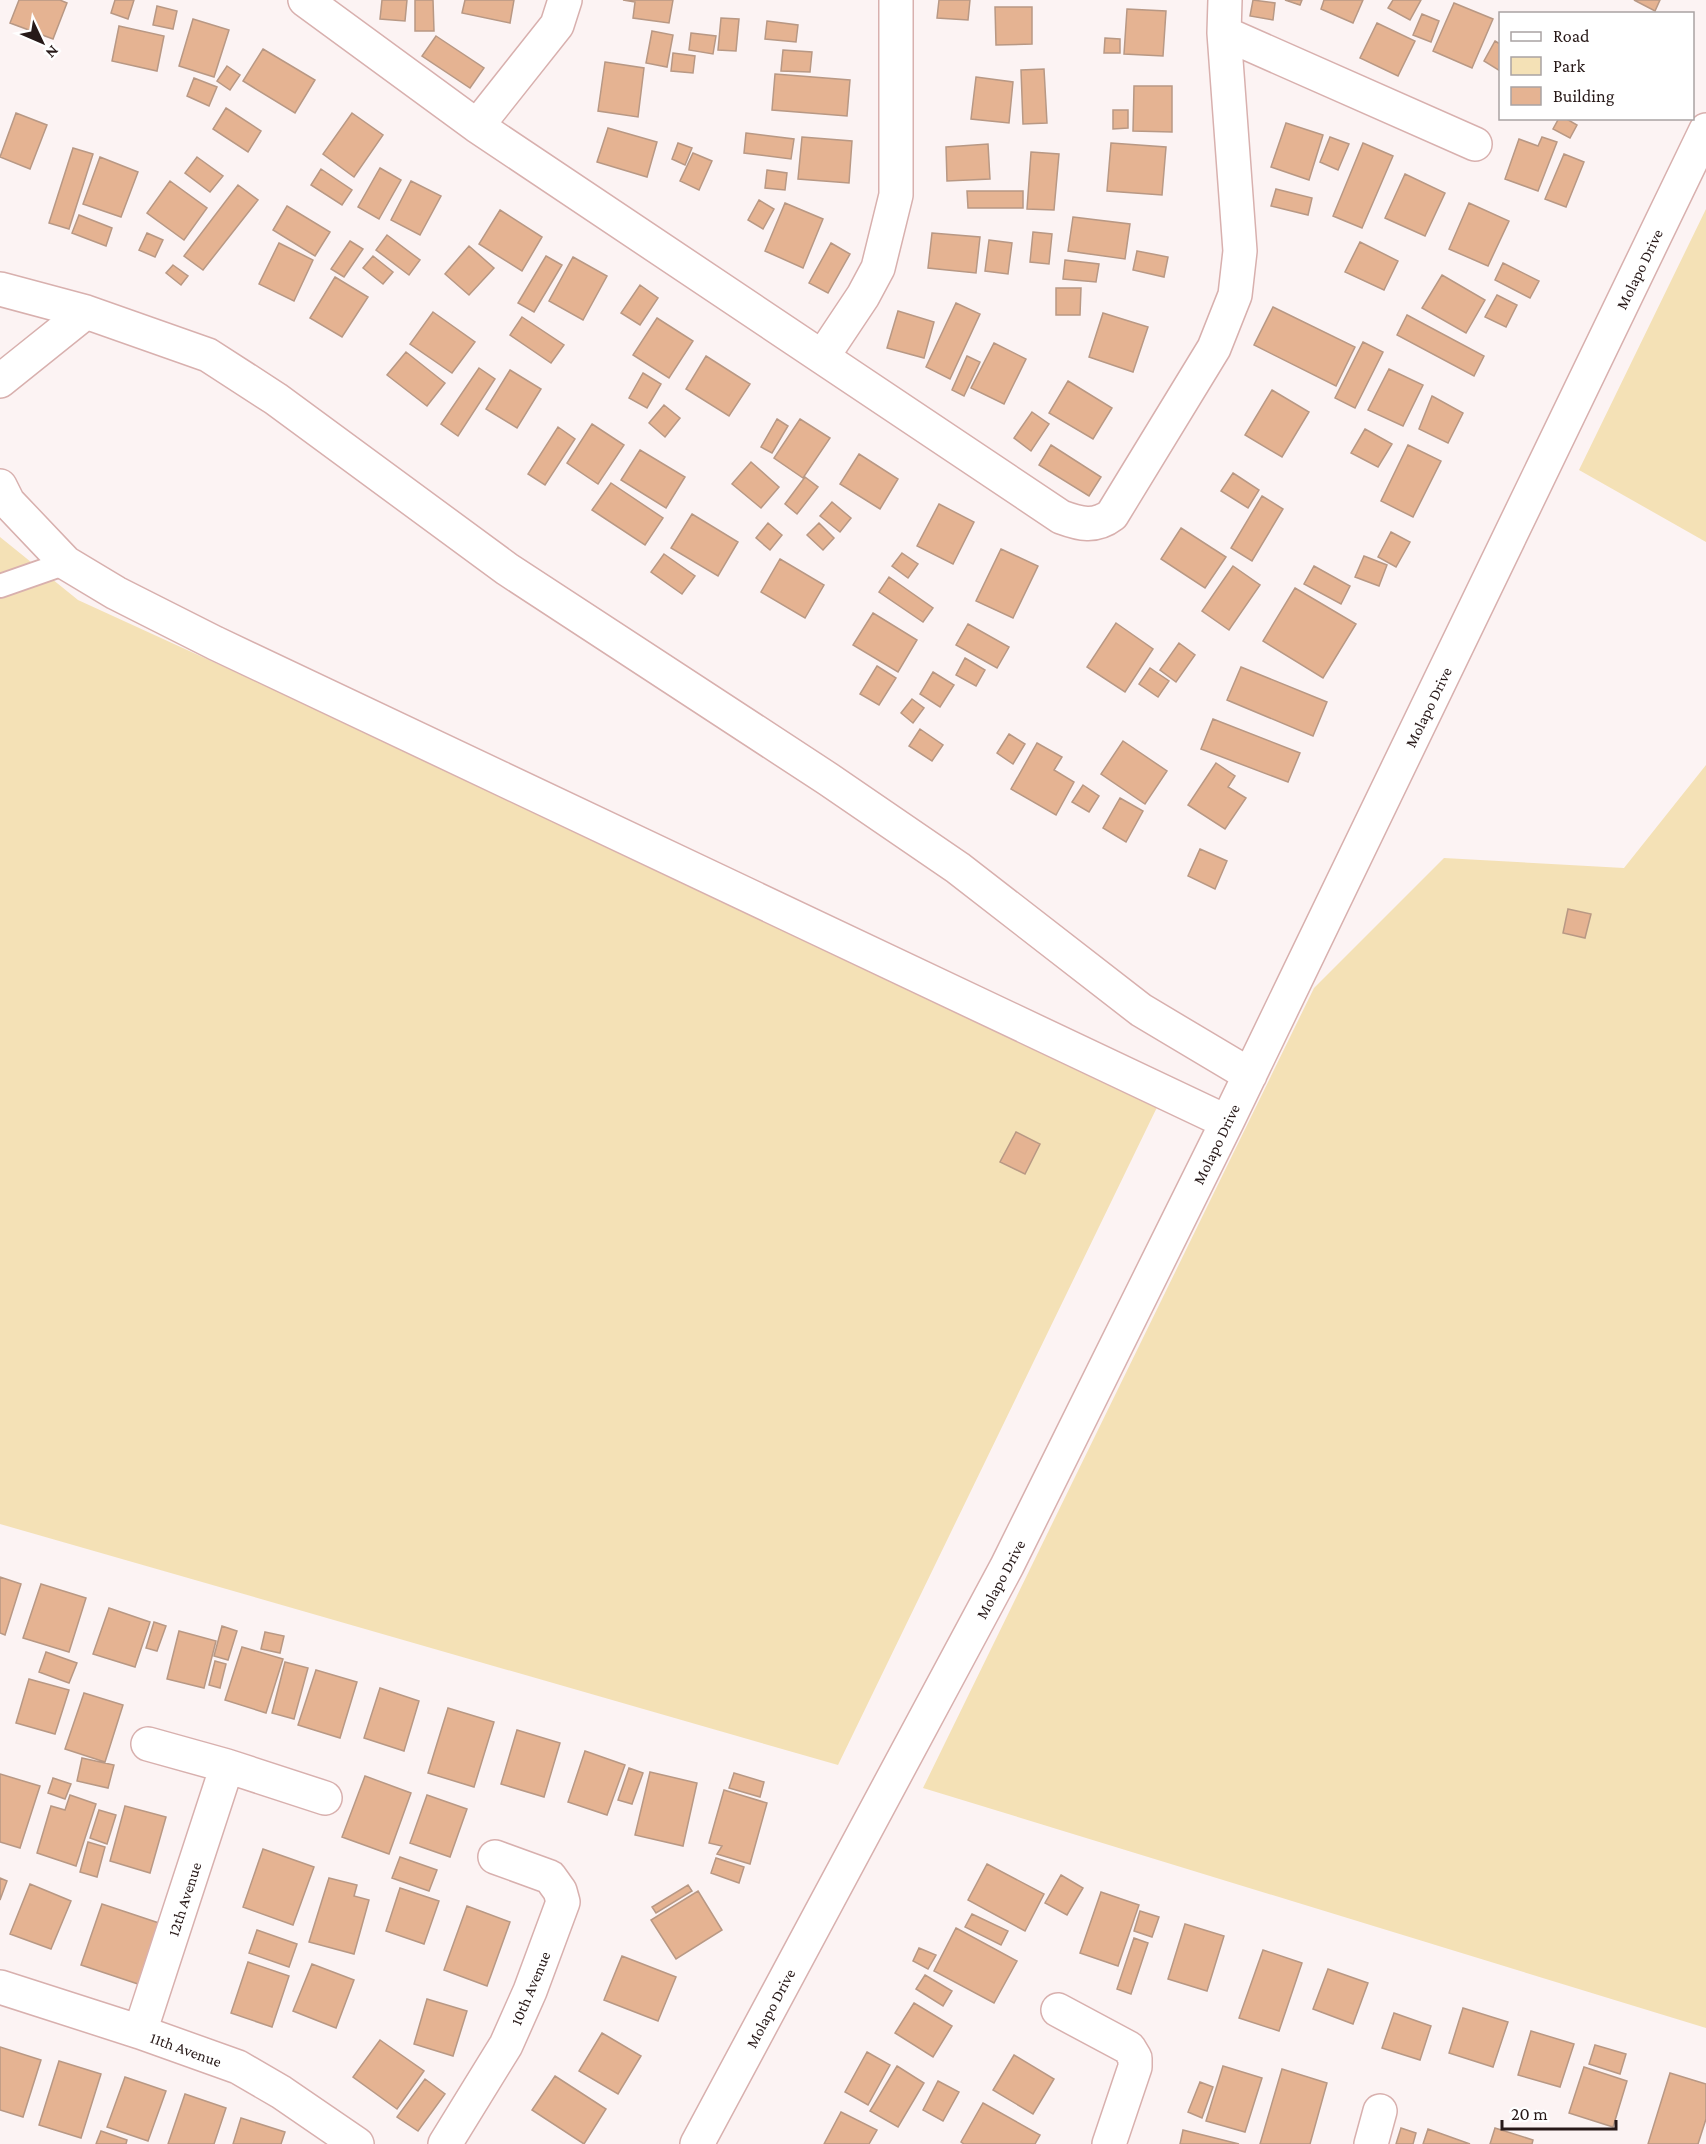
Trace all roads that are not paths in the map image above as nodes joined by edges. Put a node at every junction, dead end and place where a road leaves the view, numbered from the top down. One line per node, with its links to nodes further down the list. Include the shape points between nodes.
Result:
1 (305, 0): 6 (street)
2 (565, 0): 6 (street, via 557,25)
3 (896, 0): 11 (street, via 896,195 878,268)
4 (1225, 0): 5 (street)
5 (1224, 33): 8 (street); 11 (street, via 1240,251 1235,295 1214,348 1112,515 1091,525 1061,517)
6 (477, 126): 11 (street)
7 (1706, 129): 16 (street, Molapo Drive)
8 (1475, 144)
9 (0, 289): 10 (street)
10 (86, 312): 12 (street); 16 (street, via 208,355 276,399 507,569 828,778 958,868 1142,1011)
11 (823, 356)
12 (0, 381)
13 (3, 495): 14 (street)
14 (66, 562): 15 (lane); 17 (street, via 215,643)
15 (0, 586)
16 (1250, 1075): 17 (street, Molapo Drive)
17 (1227, 1122): 28 (street, Molapo Drive, via 1007,1566)
18 (148, 1744): 19 (street)
19 (227, 1766): 20 (street); 24 (street, 12th Avenue)
20 (324, 1798)
21 (495, 1857): 27 (street, 10th Avenue, via 550,1877 563,1902 506,2045)
22 (0, 1987): 24 (street, 11th Avenue)
23 (1058, 2010): 29 (street, via 1122,2043 1135,2058)
24 (140, 2032): 26 (street, 11th Avenue, via 238,2067)
25 (1380, 2111): 30 (street)
26 (357, 2144)
27 (445, 2144)
28 (697, 2144)
29 (1109, 2144)
30 (1371, 2144)

